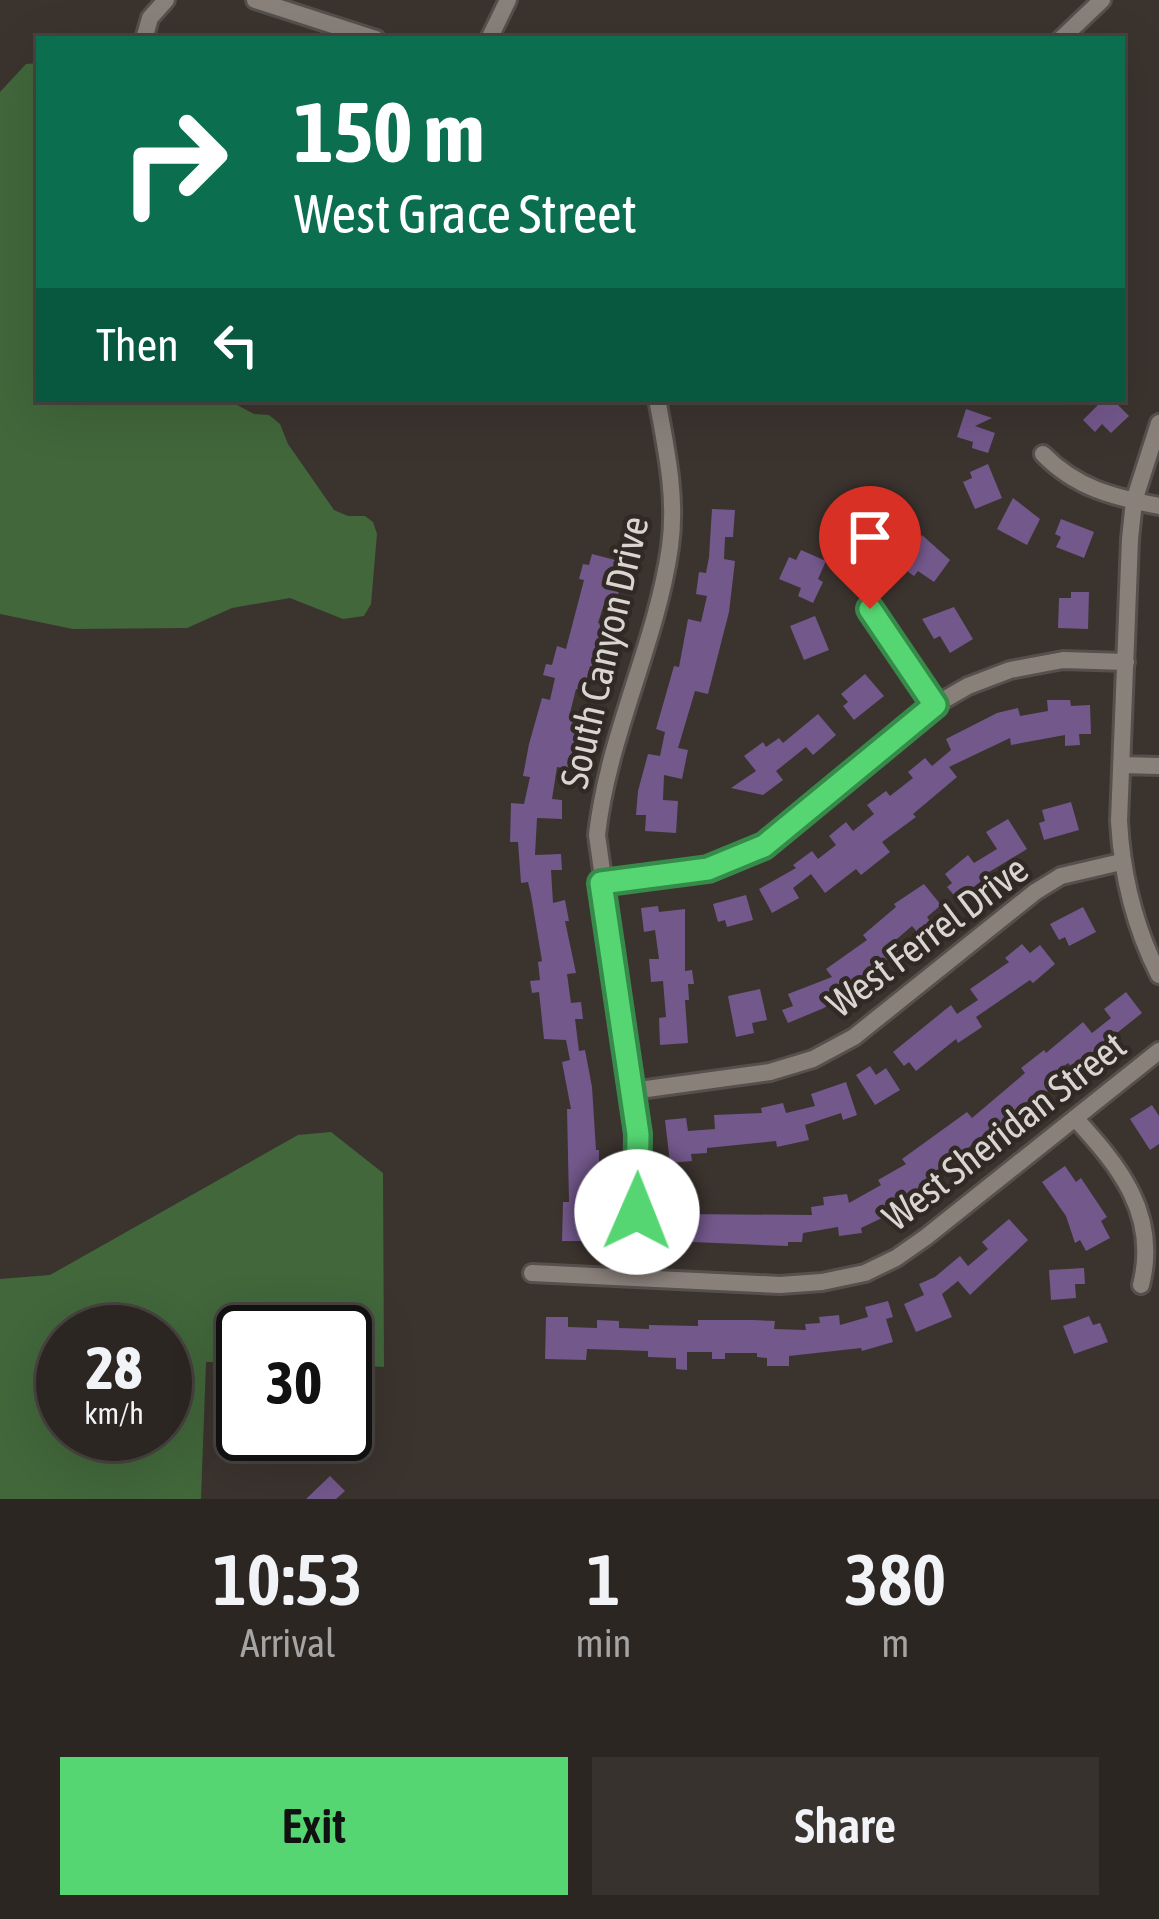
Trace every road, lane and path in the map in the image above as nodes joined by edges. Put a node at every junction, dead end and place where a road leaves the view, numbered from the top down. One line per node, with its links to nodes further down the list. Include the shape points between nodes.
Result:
1 (255, 0): 6 (street)
2 (508, 0): 7 (street)
3 (1102, 0): 8 (street)
4 (163, 2): 5 (street)
5 (146, 36)
6 (367, 36)
7 (490, 36)
8 (1064, 36)
9 (658, 402): 20 (street, South Canyon Drive, via 670,474 670,544 602,792)
10 (1159, 423): 12 (street)
11 (1043, 454): 12 (street, via 1063,475)
12 (1134, 501): 13 (street); 15 (street)
13 (1159, 506)
14 (870, 609): 16 (street)
15 (1126, 662): 16 (street, via 1010,670); 17 (street)
16 (935, 705): 20 (street, via 764,846 708,869)
17 (1122, 765): 18 (street); 19 (street)
18 (1159, 766)
19 (1121, 862): 21 (street); 23 (street, West Ferrel Drive, via 1061,876 1035,892 854,1037 813,1059)
20 (601, 883): 23 (street, South Canyon Drive)
21 (1159, 975)
22 (1159, 1051): 24 (street, West Sheridan Street)
23 (632, 1091): 26 (street, South Canyon Drive, via 639,1180)
24 (1075, 1118): 26 (street, West Sheridan Street, via 926,1237 865,1273 780,1285); 27 (street, via 1143,1201 1153,1233)
25 (532, 1274): 26 (street, West Sheridan Street)
26 (634, 1278)
27 (1141, 1285)

